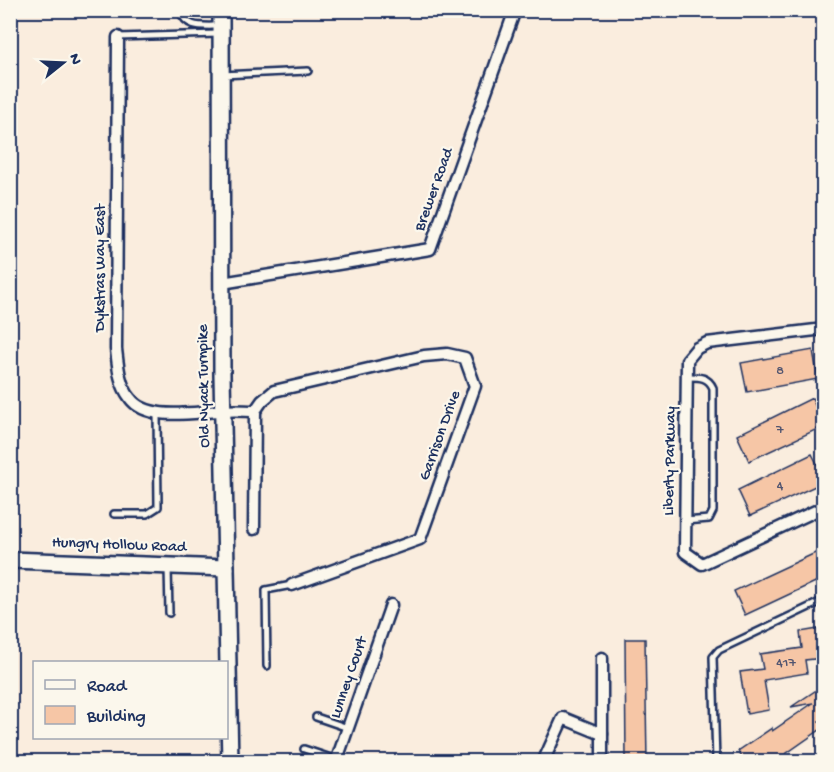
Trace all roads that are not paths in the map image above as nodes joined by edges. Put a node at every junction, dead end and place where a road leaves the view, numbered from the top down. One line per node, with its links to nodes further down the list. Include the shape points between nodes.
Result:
1 (180, 10): 3 (lane, via 188,23 195,26)
2 (515, 10): 7 (street, Brewer Road, via 430,249)
3 (220, 24): 4 (lane); 6 (street, Old Nyack Turnpike)
4 (118, 37): 12 (street, Dykstras Way East, via 116,349 120,379 131,400)
5 (308, 71): 6 (lane)
6 (220, 75): 7 (street, Old Nyack Turnpike)
7 (222, 283): 10 (street, Old Nyack Turnpike)
8 (824, 329): 9 (street, Liberty Parkway, via 706,343 687,360)
9 (687, 377): 15 (street, Liberty Parkway); 15 (lane, via 703,377 713,388 714,511 709,519)
10 (223, 411): 11 (street); 12 (street, Dykstras Way East); 19 (street, Old Nyack Turnpike)
11 (255, 411): 16 (street); 20 (street, Garrison Drive, via 274,391 424,356 447,354 465,358 475,386 420,539)
12 (157, 412): 14 (lane, via 158,507 147,514)
13 (824, 507): 15 (street, Liberty Parkway, via 702,564 685,552)
14 (114, 514)
15 (685, 521)
16 (254, 529)
17 (10, 560): 18 (street, Hungry Hollow Road)
18 (168, 565): 19 (street, Hungry Hollow Road); 23 (lane)
19 (226, 568): 25 (street, Old Nyack Turnpike)
20 (292, 585): 27 (lane, via 266,590)
21 (824, 600): 36 (lane, via 719,650 713,657)
22 (392, 605): 29 (street, Lunney Court)
23 (169, 613)
24 (602, 658): 30 (street)
25 (228, 661)
26 (228, 665): 33 (street, Old Nyack Turnpike)
27 (267, 666)
28 (316, 717): 29 (lane)
29 (348, 728): 32 (street, Lunney Court)
30 (602, 734): 34 (street, via 563,718); 35 (street)
31 (304, 749): 32 (lane)
32 (336, 761)
33 (230, 762)
34 (543, 762)
35 (602, 762)
36 (716, 762)

